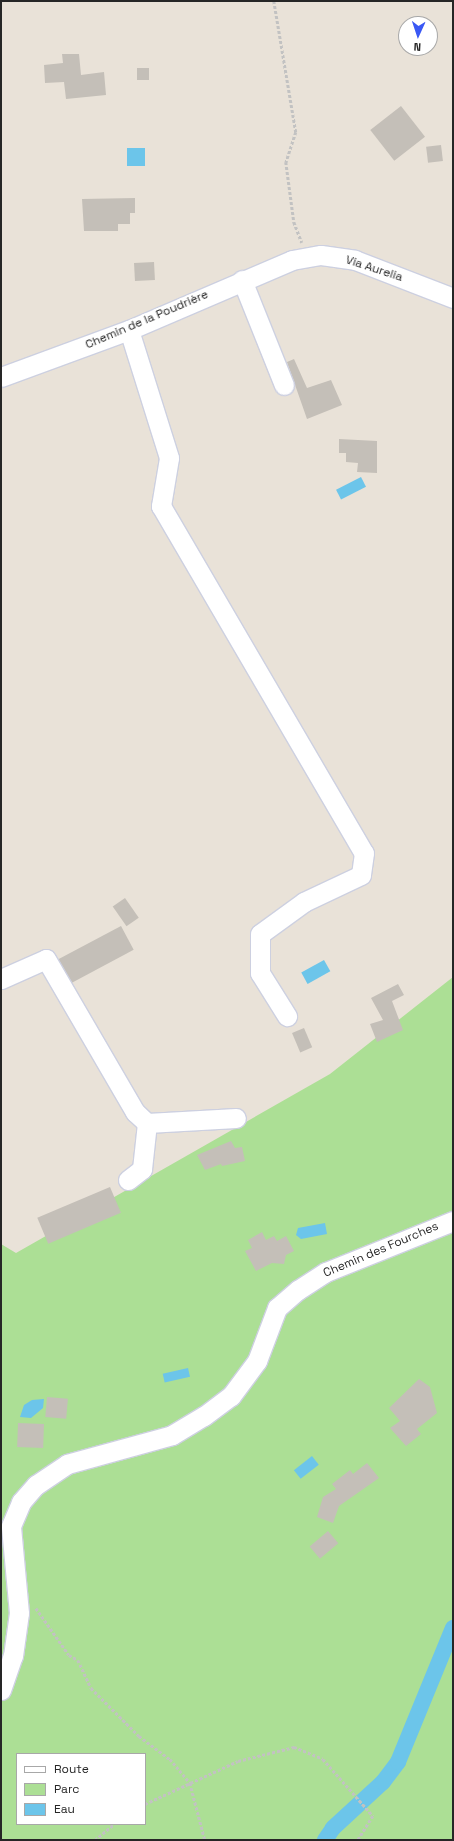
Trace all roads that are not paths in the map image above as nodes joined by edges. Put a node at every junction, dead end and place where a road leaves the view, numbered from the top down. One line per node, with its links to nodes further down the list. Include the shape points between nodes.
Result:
1 (301, 258): 2 (street, Chemin de la Poudrière); 3 (street, Via Aurelia, via 321,255 355,260)
2 (242, 280): 4 (street, Chemin de la Poudrière); 6 (street)
3 (453, 298)
4 (129, 330): 5 (street, Chemin de la Poudrière); 8 (street, via 169,458 161,506 364,853 361,875 304,902 260,934 260,973)
5 (1, 377)
6 (284, 384)
7 (1, 979): 10 (street, via 46,959 135,1112)
8 (287, 1016)
9 (236, 1118): 10 (street)
10 (148, 1123): 11 (street, via 142,1169)
11 (128, 1180)
12 (453, 1221): 13 (street, Chemin des Fourches, via 326,1272 298,1290 277,1308 257,1361 235,1390 204,1416 172,1435 67,1464 36,1485 21,1502 11,1526 19,1614 13,1656)
13 (1, 1690)

